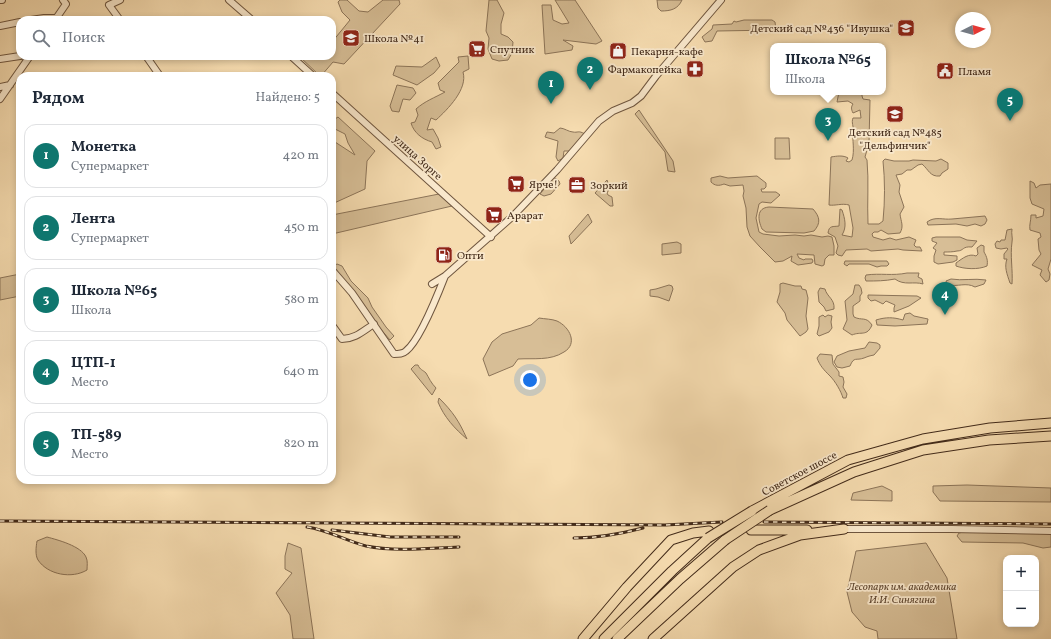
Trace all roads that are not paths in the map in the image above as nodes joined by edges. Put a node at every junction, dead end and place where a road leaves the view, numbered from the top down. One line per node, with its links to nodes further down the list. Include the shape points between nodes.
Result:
1 (63, 0): 5 (street, via 66,4)
2 (120, 0): 6 (street, via 109,5)
3 (229, 0): 7 (street)
4 (721, 0): 23 (street, via 641,96 599,122 554,173)
5 (58, 16)
6 (117, 16)
7 (247, 16)
8 (16, 23): 9 (street)
9 (0, 26)
10 (16, 57): 11 (street)
11 (0, 59)
12 (27, 60): 15 (street)
13 (149, 60): 16 (street)
14 (295, 60): 17 (street)
15 (19, 72)
16 (157, 72)
17 (309, 72)
18 (16, 76): 19 (street)
19 (10, 85): 20 (street); 22 (street)
20 (0, 87)
21 (336, 97): 23 (street, улица Зорге)
22 (0, 100)
23 (491, 237): 25 (street)
24 (336, 275): 27 (street)
25 (445, 276): 26 (street); 27 (street, via 436,300 414,342 403,354 394,354)
26 (432, 284)
27 (374, 324): 28 (street, via 349,339 342,339)
28 (336, 331)
29 (1051, 423): 34 (highway, Советское шоссе, bridge, via 990,428 923,439 848,460)
30 (1051, 436): 37 (highway, Советское шоссе, bridge, via 989,440 923,450 854,472 770,510 725,540)
31 (844, 529): 32 (highway); 33 (street); 38 (highway, via 800,535 759,550 733,567)
32 (751, 530)
33 (1051, 531)
34 (708, 535): 35 (highway, via 693,533 671,540); 36 (highway, Советское шоссе)
35 (583, 639)
36 (604, 639)
37 (617, 639)
38 (653, 639)

